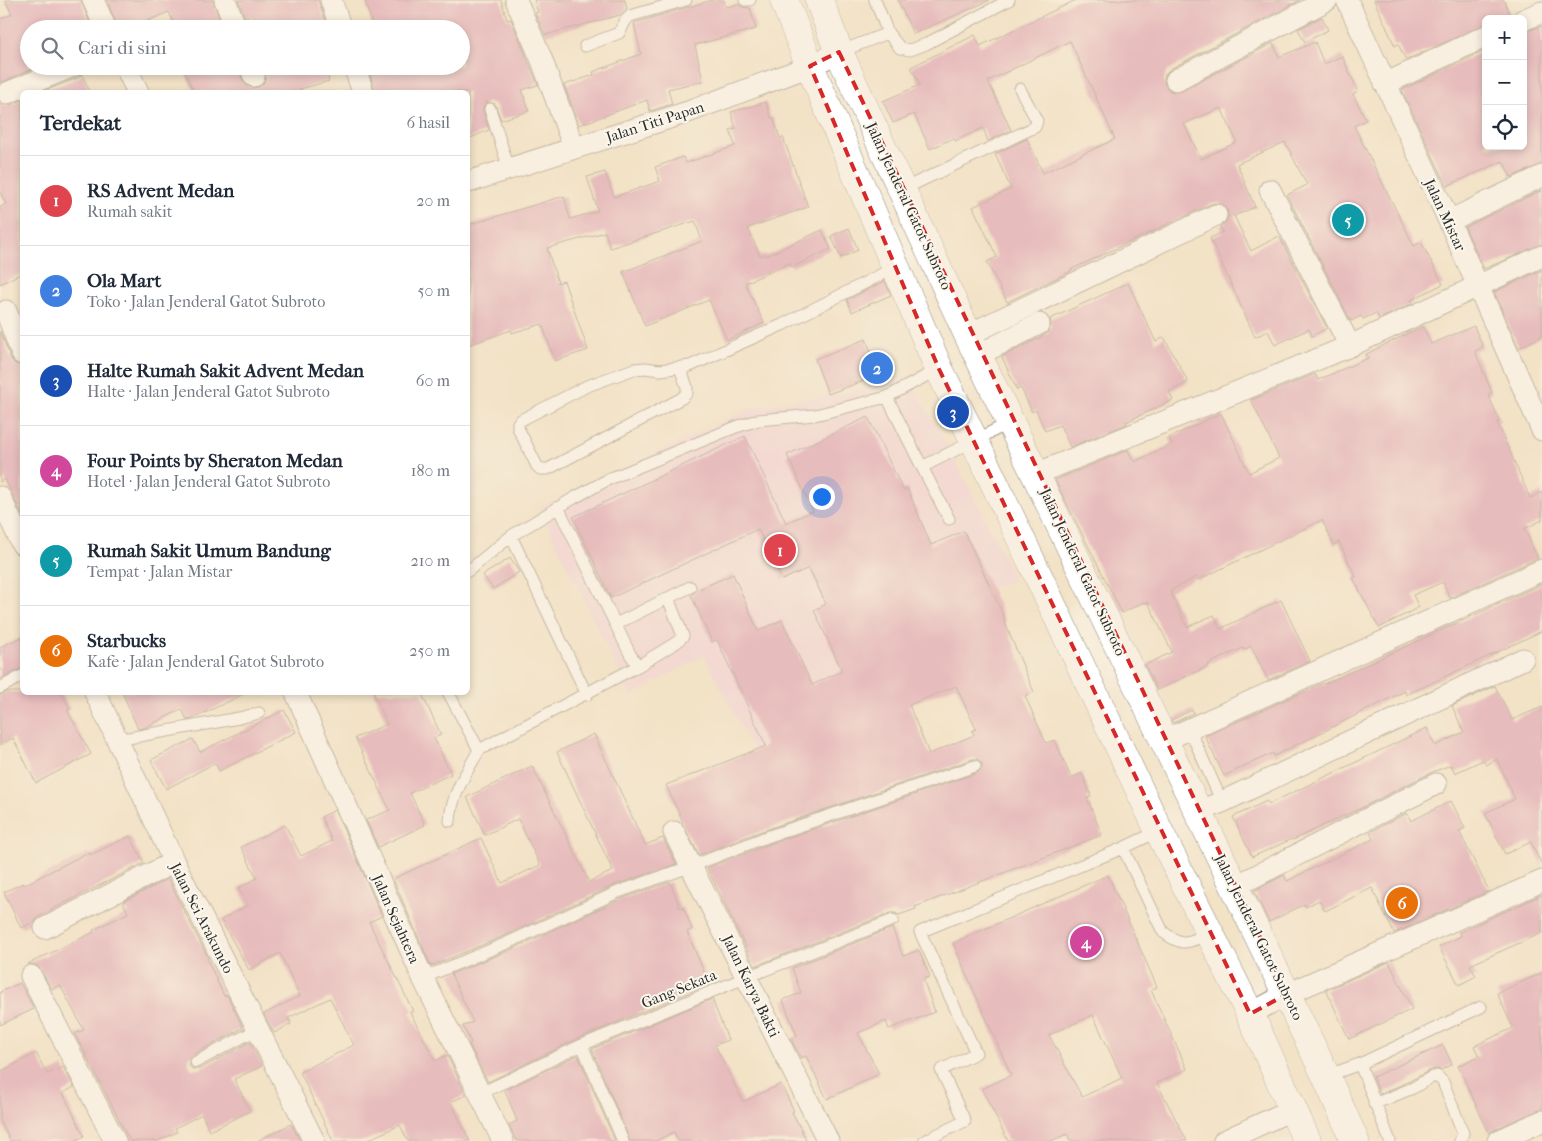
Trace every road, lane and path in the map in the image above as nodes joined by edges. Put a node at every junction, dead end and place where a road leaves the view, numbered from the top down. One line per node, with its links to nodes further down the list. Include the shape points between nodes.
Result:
1 (92, 0): 16 (street)
2 (332, 0): 18 (street)
3 (516, 0): 34 (street)
4 (686, 0): 21 (lane, via 630,16 619,33)
5 (745, 0): 6 (lane)
6 (750, 0)
7 (784, 0): 23 (main road)
8 (819, 0): 22 (main road, Jalan Jenderal Gatot Subroto)
9 (875, 0): 19 (lane)
10 (1009, 0): 19 (lane, via 910,50 900,48)
11 (1327, 0): 27 (street)
12 (1346, 0): 28 (street, Jalan Mistar)
13 (231, 1): 17 (street)
14 (1542, 12): 15 (street)
15 (1527, 18)
16 (102, 20)
17 (234, 20)
18 (338, 20)
19 (888, 33): 22 (lane)
20 (1482, 38): 28 (street)
21 (585, 46)
22 (839, 52): 23 (street, Jalan Titi Papan); 38 (main road, Jalan Jenderal Gatot Subroto)
23 (810, 66): 34 (street, Jalan Titi Papan, via 688,112); 43 (main road)
24 (52, 75): 32 (street)
25 (130, 75): 30 (street)
26 (357, 75): 31 (street)
27 (1176, 80)
28 (1385, 84): 41 (street, Jalan Mistar)
29 (1020, 89): 38 (lane, via 1037,121 1035,127)
30 (137, 90)
31 (362, 90)
32 (7, 94)
33 (490, 109): 35 (lane)
34 (574, 148): 35 (street, Jalan Titi Papan)
35 (509, 168): 37 (street, Jalan Titi Papan)
36 (1542, 176): 41 (street)
37 (470, 181)
38 (902, 190): 47 (main road, Jalan Jenderal Gatot Subroto)
39 (1270, 190): 48 (street)
40 (1216, 216): 47 (street)
41 (1449, 221): 44 (street, Jalan Mistar)
42 (1542, 256): 44 (street)
43 (896, 267): 50 (lane, via 782,325); 51 (main road)
44 (1478, 286): 48 (street); 54 (street, Jalan Mistar)
45 (10, 310): 49 (street)
46 (1039, 324): 47 (street)
47 (973, 345): 53 (main road, Jalan Jenderal Gatot Subroto)
48 (1350, 346): 57 (street)
49 (20, 347)
50 (680, 368): 50 (lane, via 687,387 682,398 548,469 537,466 518,428 521,420 587,386 634,369)
51 (939, 369): 52 (lane); 55 (main road)
52 (886, 397): 56 (lane); 59 (lane, via 816,415 758,420 736,427 609,479)
53 (1011, 421): 55 (lane); 57 (main road, Jalan Jenderal Gatot Subroto)
54 (1540, 422)
55 (974, 440): 56 (lane); 85 (main road)
56 (922, 467): 60 (lane)
57 (1036, 474): 79 (main road, Jalan Jenderal Gatot Subroto)
58 (0, 497): 62 (street)
59 (558, 507): 61 (lane); 67 (lane)
60 (949, 519)
61 (511, 536): 63 (lane); 75 (lane)
62 (20, 540)
63 (470, 570)
64 (1542, 570): 79 (street)
65 (690, 587): 66 (lane)
66 (668, 598): 67 (lane); 69 (lane, via 683,636)
67 (616, 624): 69 (lane)
68 (1523, 659): 83 (street)
69 (638, 666): 75 (lane)
70 (20, 677): 71 (lane)
71 (0, 688)
72 (96, 695): 78 (street, Jalan Sei Arakundo)
73 (297, 695): 97 (street, Jalan Sejahtera)
74 (450, 695): 80 (lane)
75 (586, 695): 80 (lane)
76 (259, 713): 78 (lane)
77 (1193, 737): 83 (lane)
78 (118, 740): 88 (street, Jalan Sei Arakundo)
79 (1163, 741): 83 (main road, Jalan Jenderal Gatot Subroto)
80 (479, 750): 84 (lane, via 450,809)
81 (975, 766): 89 (lane)
82 (1436, 784): 91 (street)
83 (1210, 807): 91 (main road, Jalan Jenderal Gatot Subroto)
84 (450, 821)
85 (1159, 831): 87 (lane); 94 (main road)
86 (674, 832): 89 (street, Jalan Karya Bakti)
87 (1123, 848): 94 (lane, via 1163,932 1182,943); 115 (lane, via 920,932 976,1053 941,1070 965,1121)
88 (174, 862): 93 (street); 101 (street, Jalan Sei Arakundo)
89 (692, 866): 96 (street, Jalan Karya Bakti); 97 (lane, via 618,892)
90 (1542, 881): 98 (street)
91 (1234, 887): 98 (main road, Jalan Jenderal Gatot Subroto)
92 (893, 920): 96 (lane, Gang Sekata)
93 (45, 928)
94 (1210, 934): 100 (main road)
95 (31, 976): 110 (street)
96 (747, 977): 102 (lane, Gang Sekata); 114 (street, Jalan Karya Bakti)
97 (422, 978): 106 (street, Jalan Sejahtera)
98 (1287, 994): 100 (street); 105 (main road, Jalan Jenderal Gatot Subroto)
99 (1481, 1007): 104 (lane)
100 (1250, 1014): 108 (main road)
101 (258, 1029): 103 (lane); 111 (street, Jalan Sei Arakundo)
102 (582, 1045): 106 (lane, Gang Sekata); 113 (lane)
103 (196, 1062)
104 (1360, 1064): 105 (lane); 107 (lane)
105 (1326, 1076): 118 (main road, Jalan Jenderal Gatot Subroto)
106 (479, 1094): 112 (street, Jalan Sejahtera)
107 (1374, 1104): 119 (lane); 120 (lane, via 1437,1076 1443,1082 1463,1133)
108 (1293, 1109): 116 (street); 117 (main road)
109 (1542, 1121): 121 (street)
110 (115, 1141)
111 (314, 1141)
112 (503, 1141)
113 (623, 1141)
114 (828, 1141)
115 (924, 1141)
116 (1224, 1141)
117 (1307, 1141)
118 (1355, 1141)
119 (1390, 1141)
120 (1460, 1141)
121 (1498, 1141)

